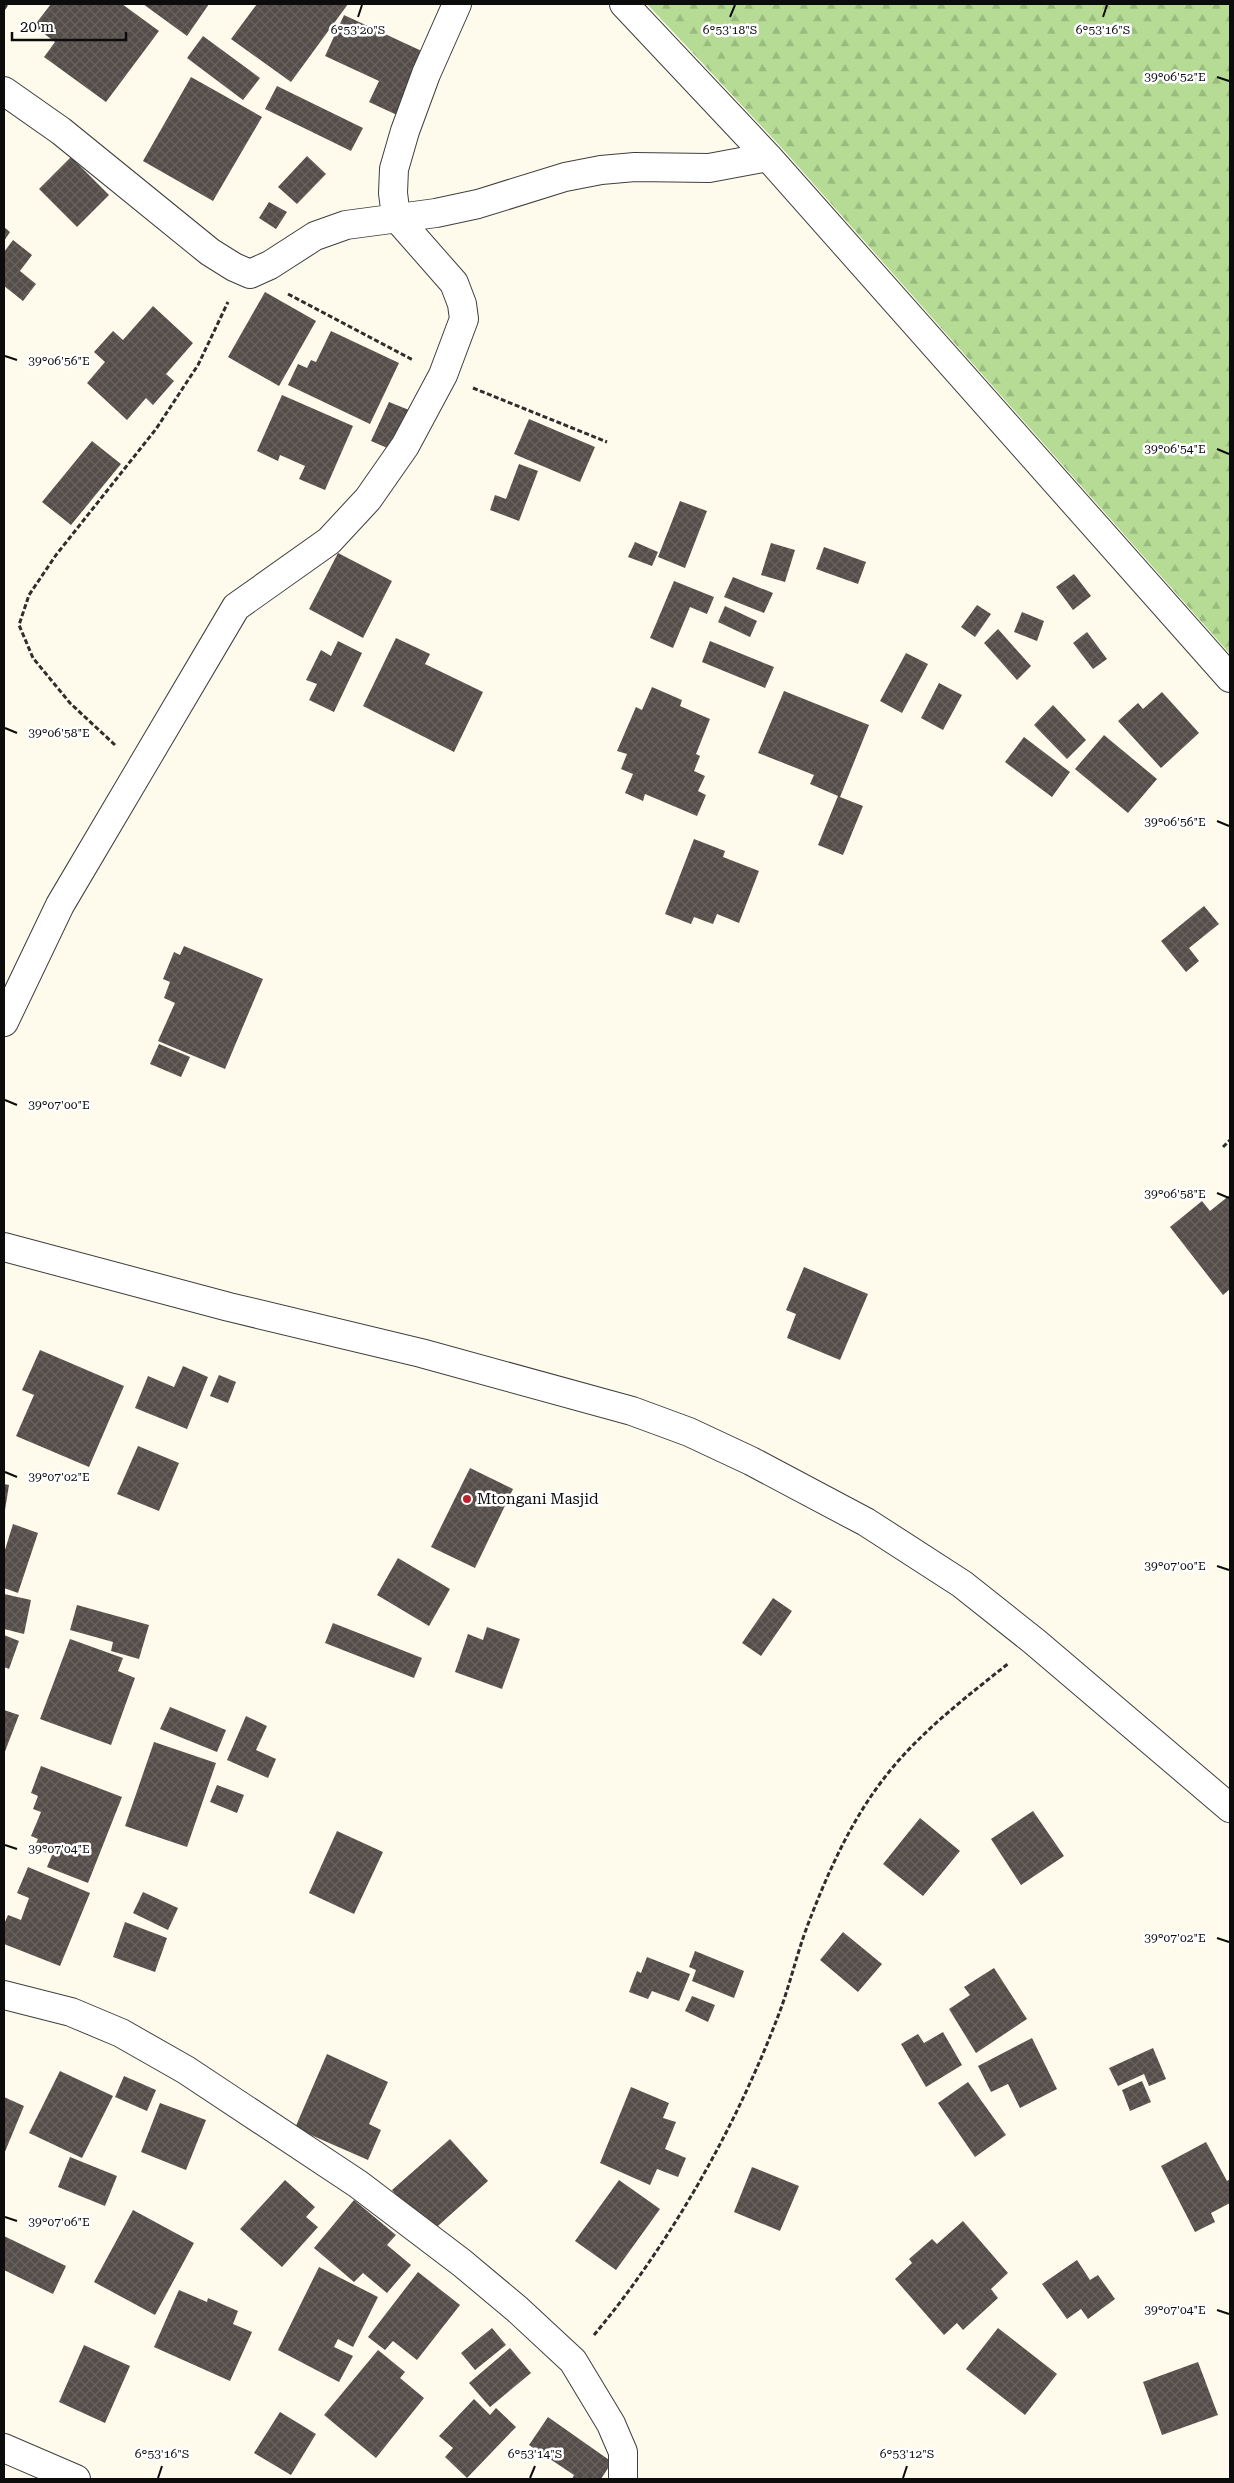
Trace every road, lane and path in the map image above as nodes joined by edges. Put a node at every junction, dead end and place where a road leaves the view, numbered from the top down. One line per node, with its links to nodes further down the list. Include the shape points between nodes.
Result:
1 (7, 4): 4 (path)
2 (457, 4): 7 (street, via 426,74 394,169)
3 (624, 4): 6 (street)
4 (4, 9)
5 (4, 91): 8 (street, via 60,131 210,252)
6 (768, 157): 7 (street, via 709,168 635,166 600,170 565,177 478,204); 11 (street)
7 (396, 217): 8 (street, via 346,225 315,236 270,265); 9 (street, via 454,283 462,304 464,319)
8 (246, 272): 9 (path); 12 (path, via 198,365 156,429 50,563 29,595 19,626 33,658 70,703)
9 (443, 375): 10 (path); 12 (street, via 405,446 368,499 329,541 236,607)
10 (607, 442)
11 (1230, 678)
12 (141, 770): 13 (street, via 60,905)
13 (4, 1022)
14 (1230, 1140): 15 (path)
15 (1223, 1147)
16 (4, 1247): 17 (street, via 229,1307 421,1352 632,1411 689,1432 866,1522 962,1584)
17 (1035, 1642): 18 (street); 20 (path, via 944,1715 885,1777 844,1842 810,1920 780,2012 745,2094 694,2191 614,2312)
18 (1230, 1808)
19 (4, 1995): 20 (street, via 71,2012 122,2033 186,2070 358,2184 517,2308)
20 (572, 2361): 23 (street, via 611,2424 623,2452)
21 (4, 2448): 22 (street)
22 (76, 2479)
23 (623, 2479)

